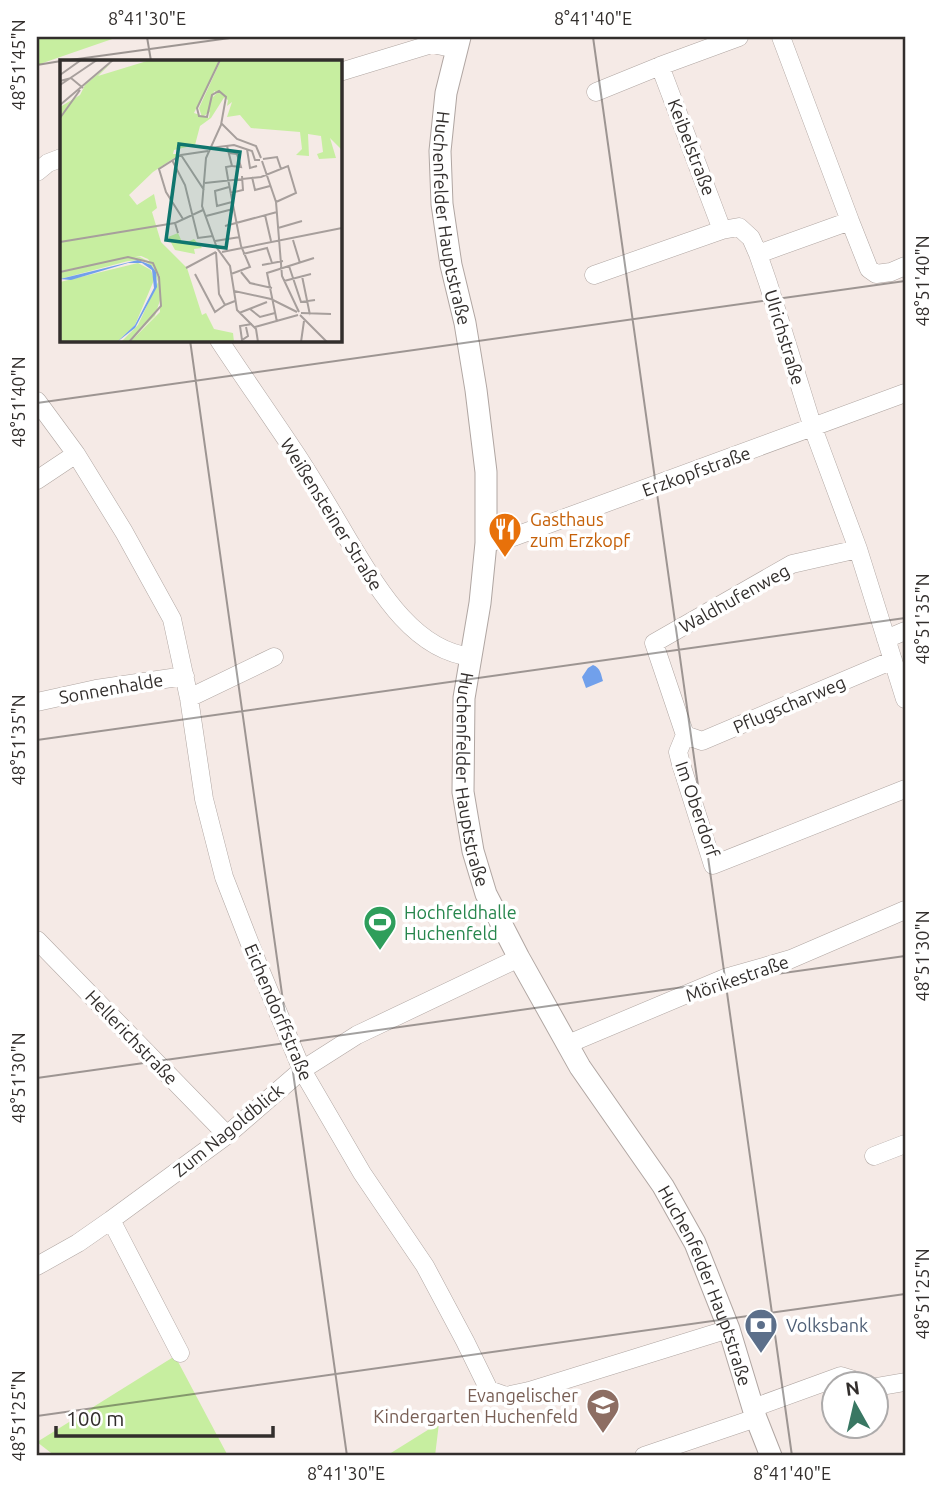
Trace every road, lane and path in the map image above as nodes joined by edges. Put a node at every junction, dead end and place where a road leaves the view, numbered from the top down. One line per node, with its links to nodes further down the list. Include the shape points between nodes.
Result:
1 (739, 37): 4 (street)
2 (781, 37): 9 (street)
3 (459, 43): 5 (street, via 432,44); 20 (main road, Huchenfelder Hauptstraße, via 446,93 440,151 442,204 476,390 486,472)
4 (660, 65): 6 (street); 10 (street, Keibelstraße)
5 (341, 72)
6 (596, 92)
7 (60, 159): 8 (street)
8 (37, 172)
9 (850, 221): 11 (street); 12 (street, via 869,269 876,274)
10 (722, 229): 11 (street, via 739,227); 13 (street)
11 (758, 254): 17 (street, Ulrichstraße)
12 (905, 266)
13 (594, 275)
14 (220, 341): 26 (street, Weißensteiner Straße, via 297,455 381,593 435,645)
15 (905, 393): 17 (street, Erzkopfstraße)
16 (37, 401): 18 (street, Eichendorffstraße)
17 (813, 428): 20 (street, Erzkopfstraße); 21 (street, Ulrichstraße)
18 (76, 454): 19 (street); 28 (street, Eichendorffstraße, via 172,619)
19 (37, 480)
20 (486, 543): 26 (main road, Huchenfelder Hauptstraße)
21 (858, 549): 23 (street, Ulrichstraße); 24 (street, Waldhufenweg, via 792,564)
22 (905, 631): 23 (street)
23 (886, 639): 27 (street, Ulrichstraße)
24 (654, 643): 32 (street, Im Oberdorf)
25 (274, 657): 29 (street)
26 (472, 657): 36 (main road, Huchenfelder Hauptstraße, via 464,698 463,792 486,894)
27 (893, 660): 30 (street, Ulrichstraße); 32 (street, Pflugscharweg, via 702,741)
28 (185, 676): 29 (street, Eichendorffstraße); 31 (street, Sonnenhalde)
29 (189, 698): 38 (street, Eichendorffstraße, via 204,799 224,877)
30 (905, 699)
31 (37, 702)
32 (685, 735): 33 (street, Im Oberdorf, via 678,752 713,864)
33 (905, 789)
34 (905, 910): 37 (street, Mörikestraße)
35 (37, 940): 39 (street, Hellerichstraße)
36 (519, 958): 37 (main road, Huchenfelder Hauptstraße); 38 (street, Zum Nagoldblick, via 357,1035)
37 (568, 1044): 44 (main road, Huchenfelder Hauptstraße, via 663,1186 695,1243)
38 (302, 1070): 39 (street, Zum Nagoldblick); 44 (street, Eichendorffstraße, via 362,1173 425,1266 489,1390 506,1395 529,1391)
39 (227, 1135): 42 (street, Zum Nagoldblick)
40 (905, 1144): 41 (street)
41 (874, 1156)
42 (111, 1220): 43 (street, Zum Nagoldblick); 45 (street)
43 (37, 1266)
44 (729, 1329): 47 (main road, Huchenfelder Hauptstraße)
45 (180, 1353)
46 (820, 1385): 47 (street)
47 (754, 1413): 48 (street); 49 (main road, Huchenfelder Hauptstraße)
48 (644, 1456)
49 (771, 1456)

